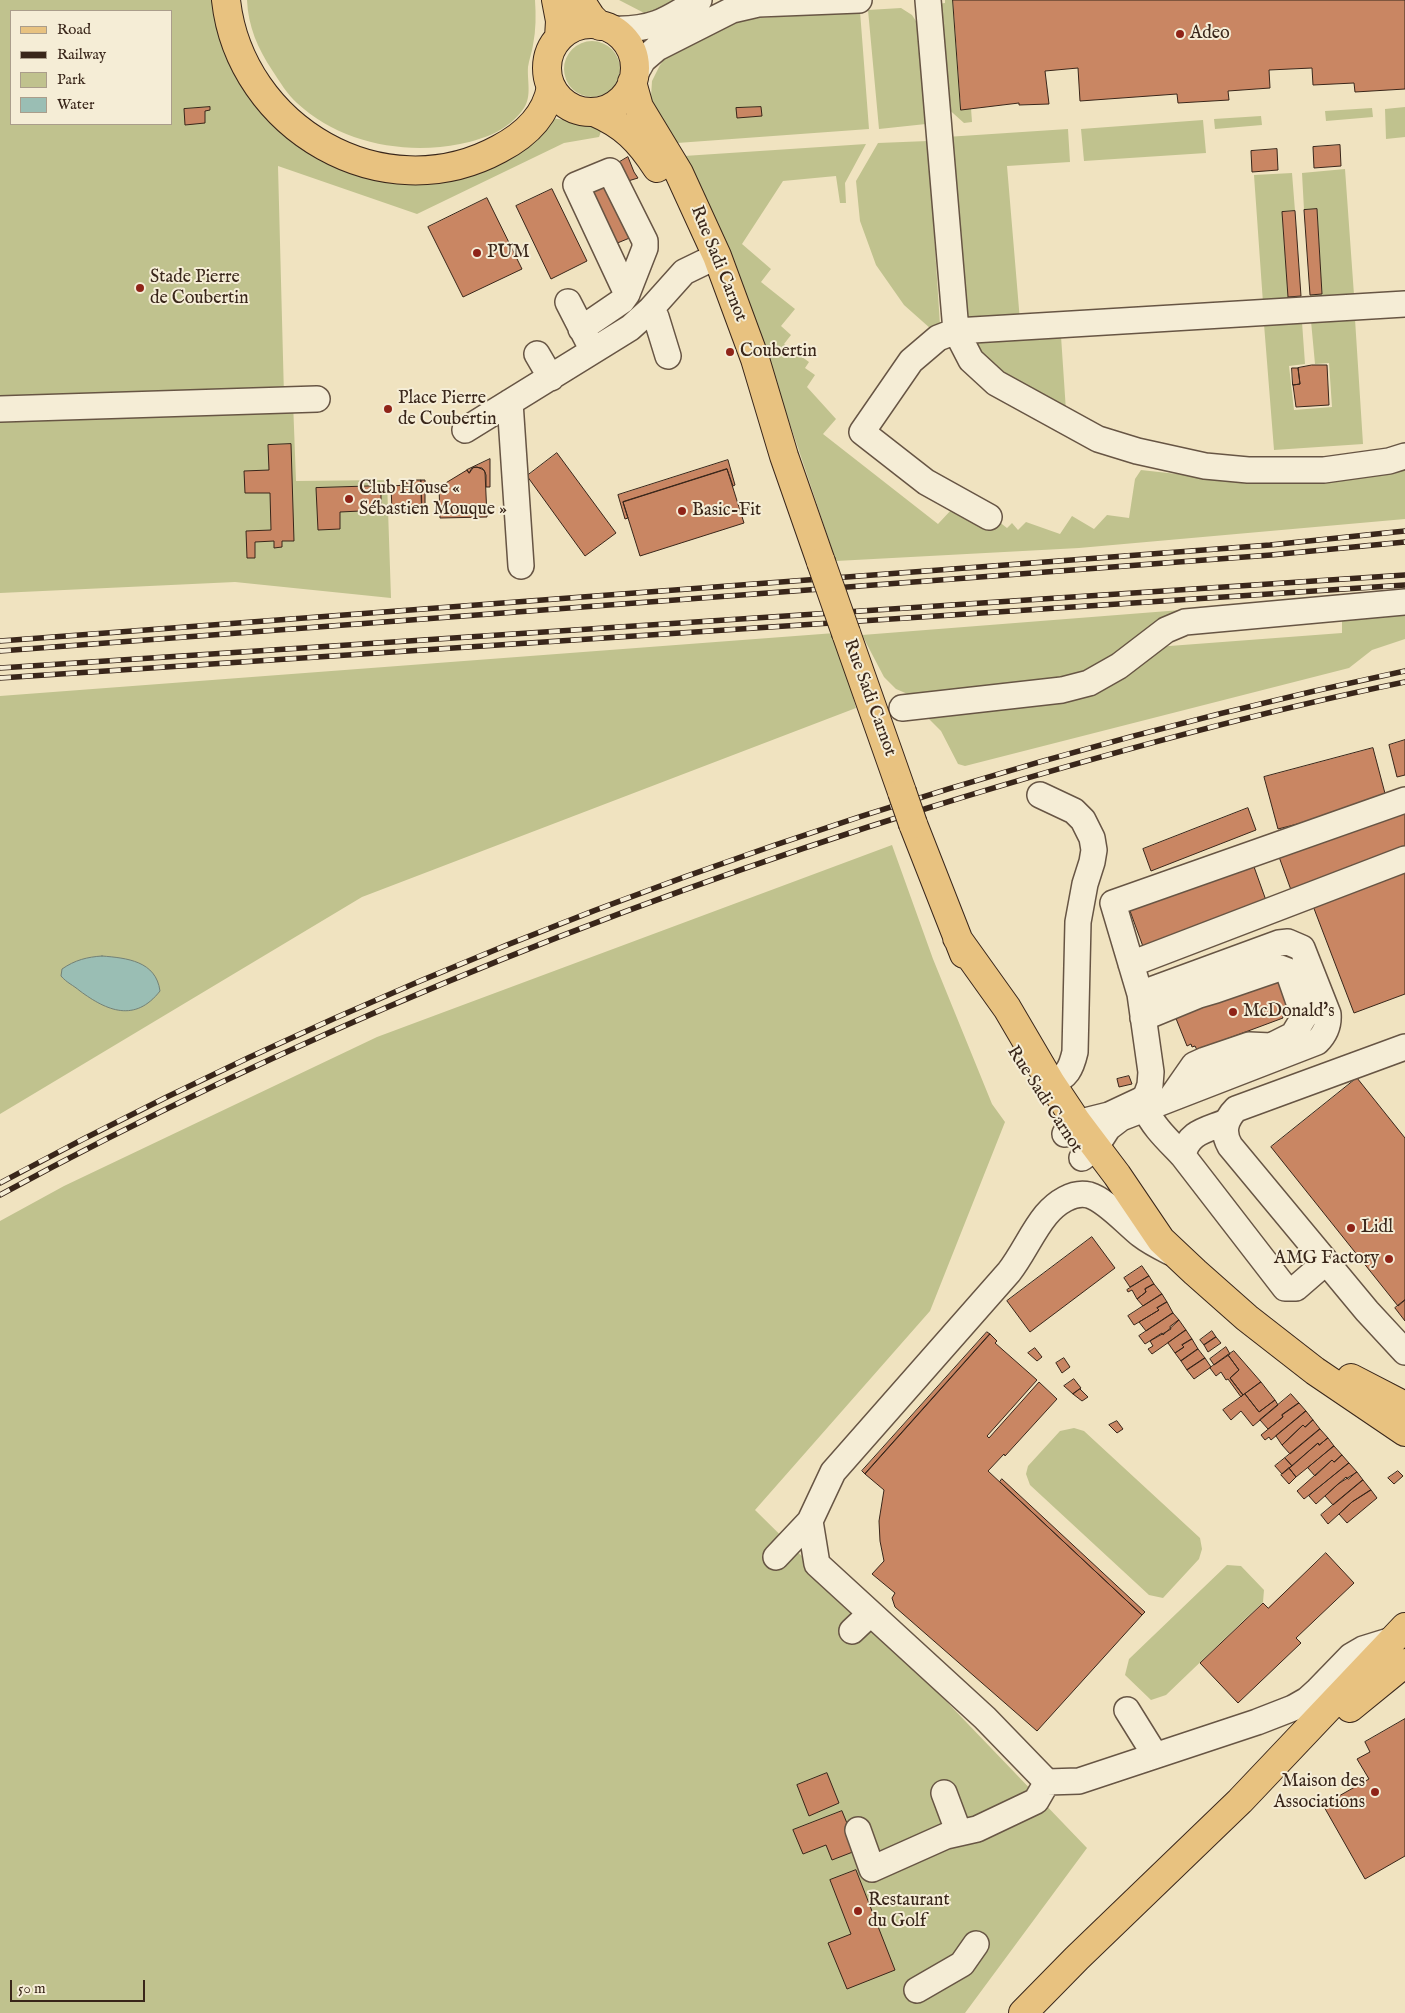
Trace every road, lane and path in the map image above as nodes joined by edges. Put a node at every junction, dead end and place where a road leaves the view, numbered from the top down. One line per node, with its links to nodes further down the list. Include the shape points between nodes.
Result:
1 (226, 0): 11 (main road, via 230,26 240,52 261,90 278,111 321,145 372,166 430,170 459,165 493,153 530,127 545,106)
2 (556, 0): 9 (main road)
3 (580, 0): 8 (main road, via 591,17)
4 (699, 0): 8 (lane, via 657,24 630,30)
5 (859, 0): 7 (lane)
6 (928, 0): 19 (lane)
7 (751, 2): 10 (lane, via 657,48 643,60)
8 (605, 27): 9 (main road, via 578,27); 10 (main road, via 621,36 631,52)
9 (559, 38): 11 (main road, via 547,64)
10 (633, 79): 12 (main road, via 618,103); 13 (main road, Rue Sadi Carnot, via 639,107 679,173)
11 (551, 87): 12 (main road, via 569,106)
12 (594, 112): 13 (main road, Rue Sadi Carnot, via 626,129 642,147)
13 (709, 260): 17 (lane, via 684,272); 36 (main road, Rue Sadi Carnot, bridge, via 784,456 913,824)
14 (627, 294): 18 (lane, via 622,301)
15 (568, 302): 18 (lane)
16 (1405, 304): 19 (lane)
17 (650, 310): 20 (lane, via 630,328); 22 (lane, via 656,317)
18 (581, 329): 20 (lane)
19 (956, 331): 28 (lane, via 971,360 996,384 1098,439 1137,451 1205,466 1248,470 1324,470); 29 (lane, via 938,338 911,361 862,432 926,482)
20 (593, 352): 23 (lane)
21 (537, 354): 23 (lane)
22 (668, 356)
23 (566, 375): 25 (lane)
24 (305, 400): 26 (lane)
25 (510, 402): 27 (lane); 30 (lane)
26 (0, 409)
27 (465, 430)
28 (1405, 456)
29 (989, 517)
30 (521, 566)
31 (1405, 602): 32 (lane, via 1184,622 1166,630 1119,666 1089,683 1062,690)
32 (902, 708)
33 (1040, 795): 41 (lane, via 1074,811 1088,828 1094,850 1078,922 1075,1052 1062,1079)
34 (1405, 800): 37 (lane, via 1113,903)
35 (1405, 859): 37 (lane)
36 (957, 938): 41 (main road, Rue Sadi Carnot, via 1007,1008); 45 (main road, Rue Sadi Carnot, via 1002,1035 1028,1079)
37 (1131, 964): 38 (lane)
38 (1142, 1006): 40 (lane); 42 (lane, via 1198,995 1280,968 1288,971 1303,1011 1304,1017 1299,1026 1267,1029 1249,1045 1194,1065); 42 (lane, via 1279,943 1288,942 1302,948 1328,1014 1326,1030 1317,1042)
39 (1405, 1047): 44 (lane, via 1245,1105 1236,1109)
40 (1151, 1072): 42 (lane, via 1157,1086); 45 (lane, via 1150,1085 1141,1100 1109,1115 1085,1121)
41 (1051, 1084): 45 (main road, Rue Sadi Carnot)
42 (1172, 1098): 43 (lane)
43 (1145, 1108): 46 (lane, via 1120,1118); 47 (lane, via 1162,1134)
44 (1226, 1122): 47 (lane, via 1192,1137); 49 (lane, via 1226,1139 1230,1146)
45 (1072, 1130): 46 (main road, Rue Sadi Carnot)
46 (1089, 1153): 48 (main road, Rue Sadi Carnot, via 1117,1175)
47 (1183, 1156): 49 (lane, via 1286,1288 1296,1288)
48 (1168, 1247): 50 (main road, Rue Sadi Carnot, via 1239,1312); 54 (lane, via 1142,1235 1089,1195 1066,1198 1055,1205 1009,1272 833,1472)
49 (1326, 1262): 51 (lane)
50 (1276, 1339): 52 (main road, Rue Sadi Carnot); 53 (main road, Rue Sadi Carnot, via 1315,1371)
51 (1405, 1352)
52 (1405, 1406)
53 (1405, 1432)
54 (810, 1521): 55 (lane); 56 (lane, via 817,1564)
55 (776, 1558)
56 (870, 1614): 57 (lane); 61 (lane, via 984,1718)
57 (852, 1631)
58 (1401, 1643): 60 (lane, via 1363,1649 1351,1656 1307,1700 1293,1708); 67 (main road)
59 (1127, 1710): 60 (lane)
60 (1155, 1755): 61 (lane, via 1079,1781)
61 (1047, 1782): 64 (lane, via 1036,1801 976,1829)
62 (944, 1793): 64 (lane)
63 (858, 1830): 64 (lane, via 872,1869)
64 (959, 1833)
65 (976, 1944): 66 (lane, via 962,1964)
66 (917, 1990)
67 (1023, 2013)

